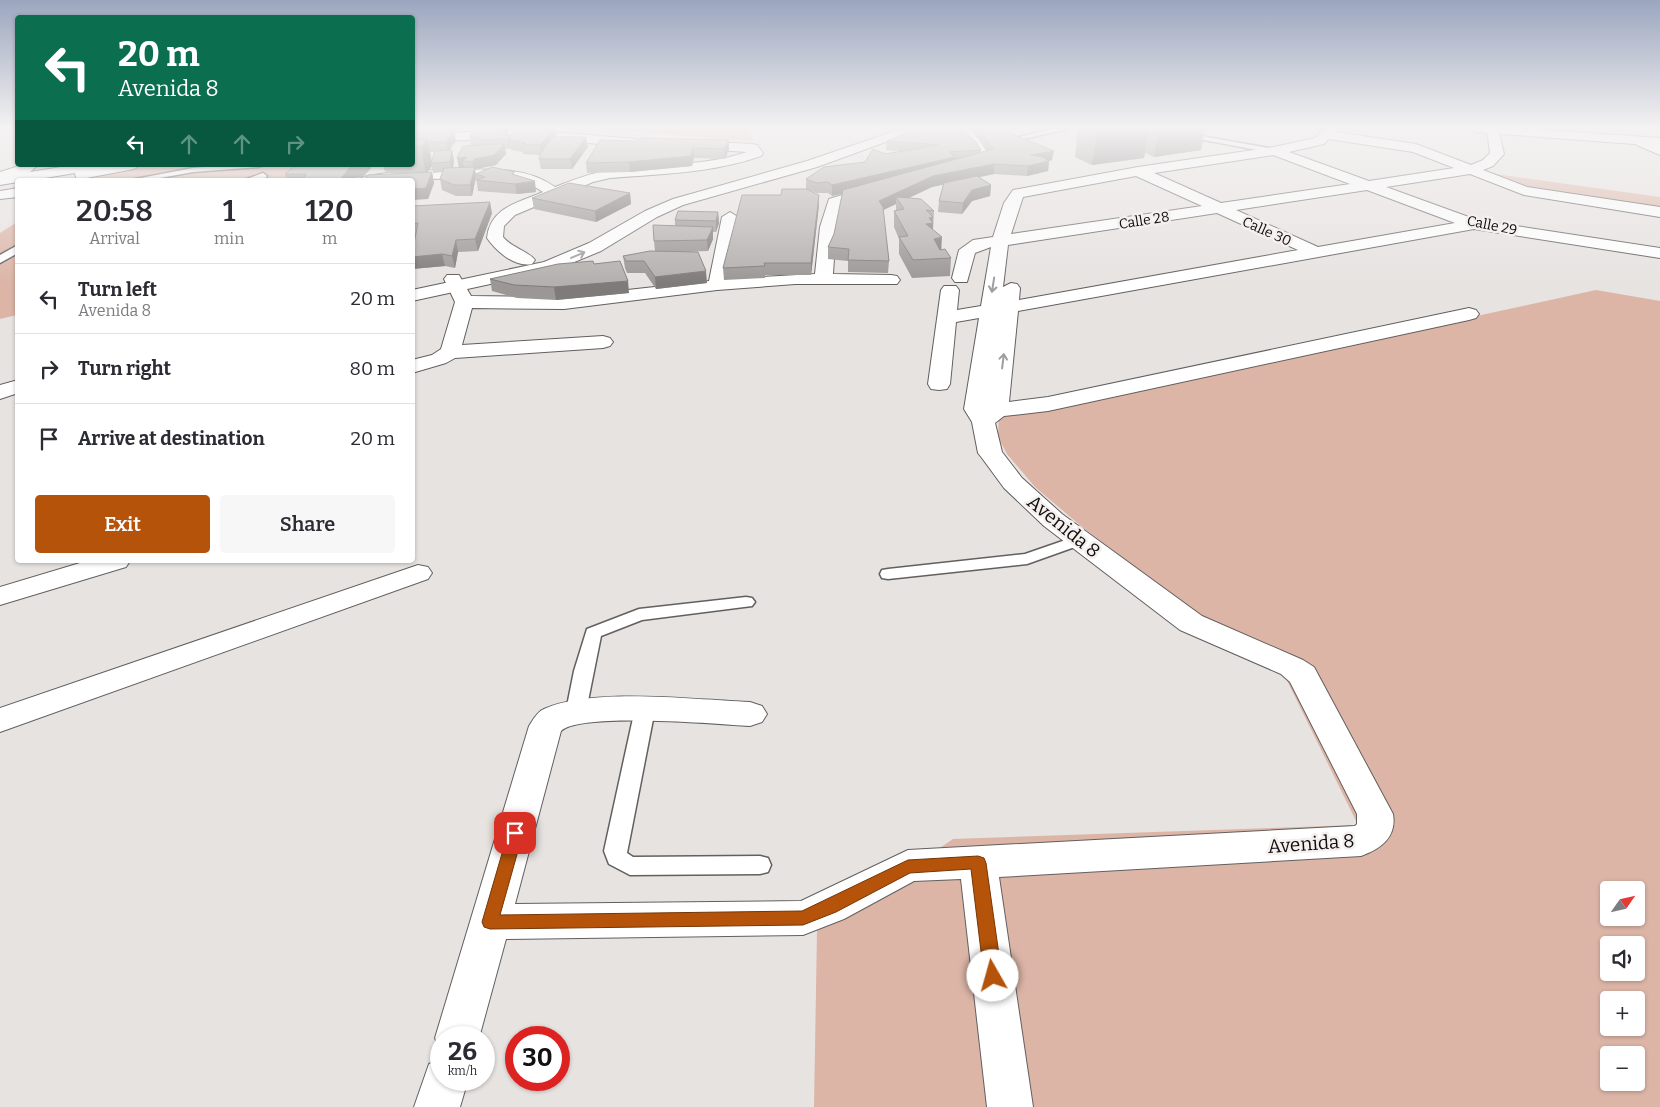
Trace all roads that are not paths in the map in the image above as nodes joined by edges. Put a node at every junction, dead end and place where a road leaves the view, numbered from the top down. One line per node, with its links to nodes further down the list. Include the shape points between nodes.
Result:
1 (532, 180): 17 (street)
2 (587, 180): 17 (street)
3 (729, 180): 28 (street, via 661,200 574,243)
4 (757, 180): 33 (street, one-way to 4, via 550,266 595,247 678,202)
5 (1091, 180): 23 (street, Avenida 8, via 1018,193 1013,198)
6 (1156, 180): 19 (street, Calle 30)
7 (1350, 180): 11 (street, Calle 29)
8 (1390, 180): 11 (street, Calle 28)
9 (1495, 180): 20 (street, via 1524,191)
10 (1544, 180): 16 (street)
11 (1362, 184): 19 (street, Calle 28); 22 (street, Calle 29)
12 (15, 186): 14 (street)
13 (889, 186): 29 (street, via 834,202 828,227)
14 (0, 188)
15 (15, 192): 18 (street)
16 (1627, 192)
17 (556, 194): 28 (street, via 509,212 496,225 495,238 503,248)
18 (0, 195)
19 (1212, 206): 23 (street, Calle 28); 25 (street, Calle 30)
20 (1660, 212)
21 (730, 217): 31 (street)
22 (1474, 224): 25 (street); 26 (street, Calle 29)
23 (1006, 237): 35 (street, Avenida 8); 36 (street, one-way to 36); 38 (street, Calle 28, via 968,250)
24 (15, 250): 27 (lane)
25 (1316, 252): 35 (street)
26 (1660, 253)
27 (0, 260)
28 (526, 260): 33 (street)
29 (824, 278): 30 (street); 31 (street)
30 (891, 280)
31 (717, 285): 33 (street, via 564,303)
32 (415, 286): 33 (street)
33 (459, 289): 34 (street); 40 (street)
34 (415, 296)
35 (1010, 306): 36 (street); 47 (street, Avenida 8, one-way to 35)
36 (989, 309): 38 (street); 47 (street)
37 (1469, 314): 47 (street, via 1048,404)
38 (946, 318): 44 (street)
39 (603, 342): 40 (street)
40 (450, 352): 41 (street)
41 (415, 366)
42 (15, 370): 43 (street)
43 (0, 375)
44 (939, 384)
45 (15, 387): 46 (street)
46 (0, 392)
47 (985, 413): 48 (street, Avenida 8, via 990,453 1013,483)
48 (1080, 540): 51 (lane, via 1027,559); 58 (street, Avenida 8, via 1191,623 1292,667 1303,675 1375,814 1377,824 1373,834 1361,841)
49 (109, 563): 52 (street)
50 (418, 573): 57 (street)
51 (888, 574)
52 (0, 596)
53 (746, 602): 55 (lane, via 639,615 594,633)
54 (645, 710): 55 (street); 56 (street); 59 (lane, via 615,851 617,858 630,866)
55 (576, 711): 60 (street, via 554,718 546,726)
56 (750, 714)
57 (0, 720)
58 (978, 863): 60 (street, Avenida 8, via 908,866 803,918); 64 (street)
59 (760, 865)
60 (490, 922): 61 (street)
61 (460, 1026)
62 (442, 1091): 63 (street)
63 (437, 1107)
64 (1010, 1107)

